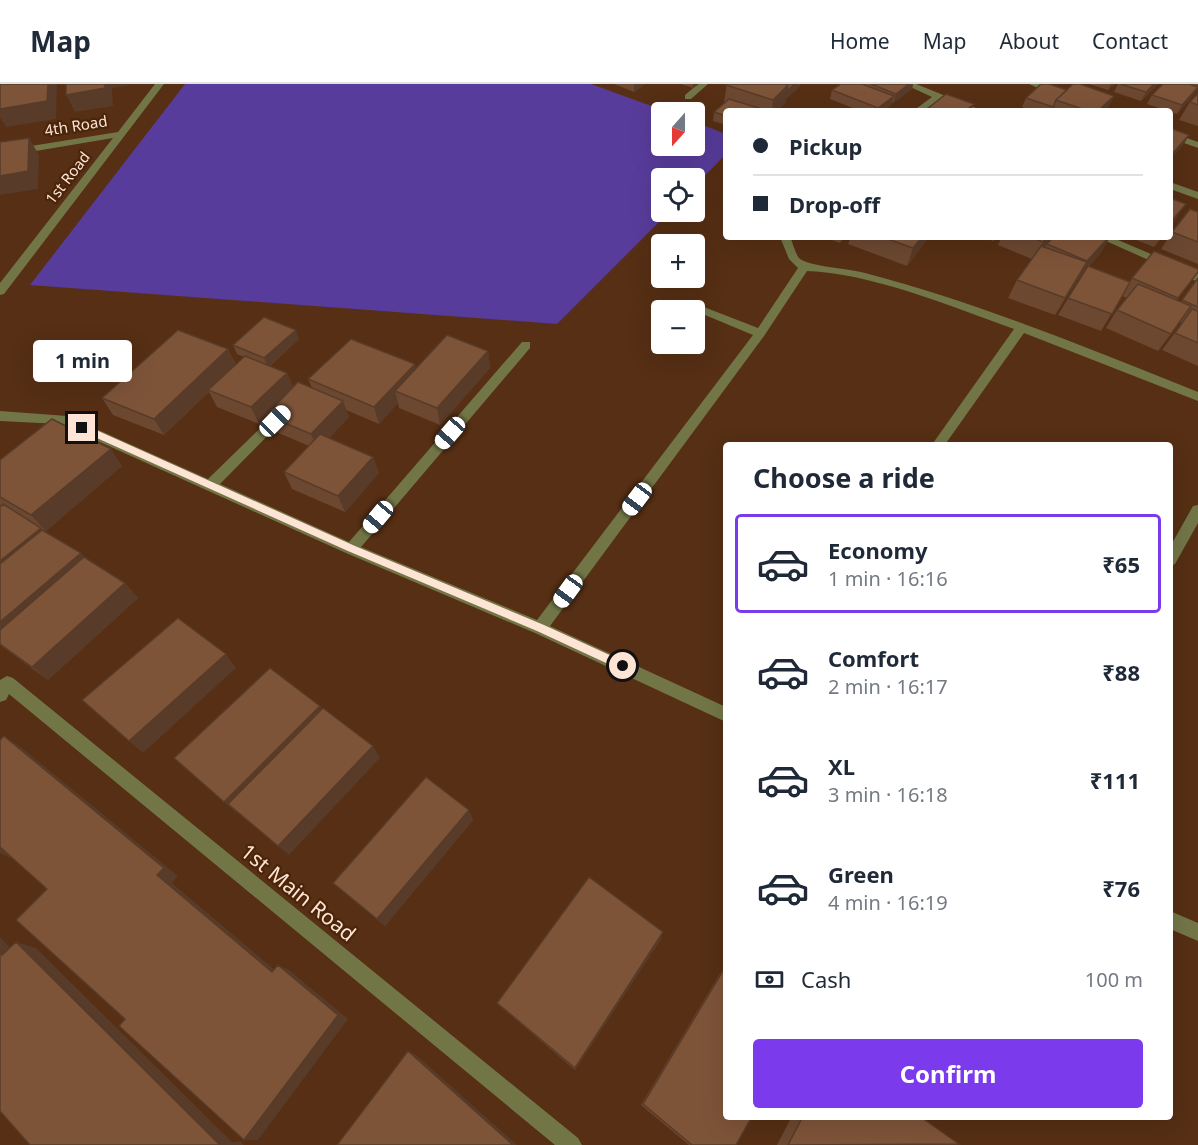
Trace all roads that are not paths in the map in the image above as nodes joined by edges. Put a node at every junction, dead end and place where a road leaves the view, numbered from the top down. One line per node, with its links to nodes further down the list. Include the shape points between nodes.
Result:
1 (160, 84): 10 (street, 1st Road)
2 (704, 84): 7 (street)
3 (908, 84): 6 (street)
4 (1033, 84): 5 (street)
5 (1063, 95)
6 (939, 96): 8 (street); 9 (street)
7 (688, 97)
8 (922, 108)
9 (970, 108)
10 (122, 134): 13 (street, 4th Road); 20 (street, 1st Road)
11 (1173, 136): 12 (street)
12 (1198, 145)
13 (0, 154)
14 (1173, 186): 15 (street)
15 (1198, 196)
16 (786, 240): 18 (street, via 794,259)
17 (1109, 240): 19 (street)
18 (804, 267): 23 (street, via 856,273); 24 (street)
19 (1198, 278)
20 (4, 281): 21 (street, 1st Road)
21 (0, 291)
22 (705, 312): 24 (street)
23 (1022, 327): 26 (street); 29 (street)
24 (760, 333): 34 (street)
25 (526, 345): 32 (street)
26 (1198, 397)
27 (291, 405): 30 (street)
28 (0, 416): 30 (street, via 62,419)
29 (940, 442)
30 (210, 486): 32 (street)
31 (1198, 510): 33 (street)
32 (351, 549): 34 (street)
33 (1173, 555)
34 (540, 628): 36 (street)
35 (2, 686): 39 (street, 1st Main Road)
36 (723, 714)
37 (1173, 921): 38 (street)
38 (1198, 932)
39 (571, 1145)

